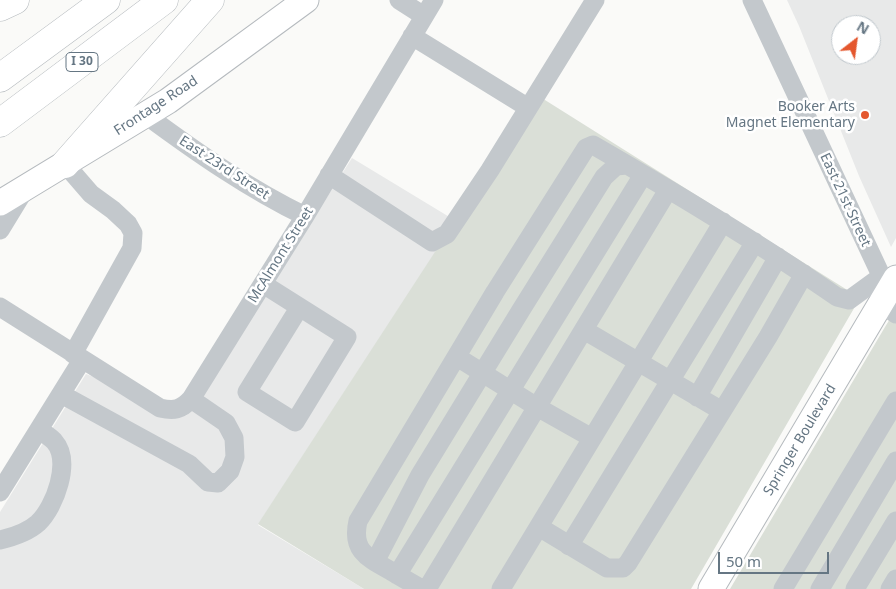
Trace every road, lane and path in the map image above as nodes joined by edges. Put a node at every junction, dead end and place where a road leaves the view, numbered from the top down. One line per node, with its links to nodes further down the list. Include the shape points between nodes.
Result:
1 (15, 0): 10 (highway)
2 (106, 0): 13 (highway, I 30)
3 (164, 0): 16 (highway, I 30)
4 (210, 0): 17 (highway)
5 (306, 0): 15 (main road, Frontage Road)
6 (399, 0): 11 (street)
7 (434, 0): 11 (street, McAlmont Street)
8 (595, 0): 14 (street)
9 (752, 0): 30 (street, East 21st Street)
10 (0, 7)
11 (424, 16): 12 (street, McAlmont Street)
12 (412, 36): 14 (street); 19 (street, McAlmont Street)
13 (0, 78)
14 (527, 107): 19 (street, via 447,234 432,242)
15 (146, 115): 17 (main road, Frontage Road); 23 (street, East 23rd Street, via 194,150)
16 (0, 123)
17 (65, 164): 20 (main road, Frontage Road); 34 (street, via 91,194 128,224 133,233 132,248)
18 (635, 170): 21 (street); 35 (street, via 593,145 586,148); 37 (street, via 616,166 604,178); 39 (street)
19 (329, 175): 23 (street, McAlmont Street)
20 (26, 188): 22 (main road, Frontage Road); 25 (street)
21 (668, 190): 24 (street); 33 (street)
22 (0, 203)
23 (305, 216): 29 (street, McAlmont Street)
24 (723, 222): 26 (street); 36 (street)
25 (0, 230)
26 (755, 242): 27 (street); 38 (street)
27 (778, 257): 28 (street); 41 (street)
28 (804, 274): 30 (street, via 837,297 849,300); 45 (street)
29 (263, 284): 32 (street); 42 (street, McAlmont Street)
30 (888, 293): 60 (main road, Springer Boulevard)
31 (0, 308): 34 (street)
32 (299, 308): 32 (street, via 347,338 295,422 247,392)
33 (584, 330): 36 (street); 44 (street)
34 (77, 357): 40 (street); 42 (street, via 160,408 176,410)
35 (457, 357): 37 (street); 54 (street, via 358,521 355,532 358,545 366,557)
36 (638, 362): 38 (street); 47 (street)
37 (484, 372): 39 (street); 54 (street, via 420,475)
38 (669, 381): 41 (street); 53 (street)
39 (511, 390): 44 (street); 55 (street)
40 (61, 394): 42 (street, via 189,464 208,482 218,483 230,471 235,456 234,438 226,423); 46 (street)
41 (697, 397): 45 (street)
42 (191, 399)
43 (896, 401): 61 (street)
44 (537, 407): 47 (street); 58 (street)
45 (722, 411): 53 (street, via 623,568 607,568)
46 (39, 430): 49 (street); 52 (street, via 58,447 61,466 58,489 40,521 25,531)
47 (592, 438): 51 (street)
48 (896, 461): 62 (street)
49 (0, 492)
50 (896, 521): 63 (street)
51 (538, 527): 53 (street); 59 (street)
52 (0, 540)
53 (568, 546)
54 (374, 561): 55 (street)
55 (397, 575): 57 (street)
56 (896, 579): 64 (street)
57 (422, 589)
58 (427, 589)
59 (501, 589)
60 (711, 589)
61 (783, 589)
62 (820, 589)
63 (856, 589)
64 (890, 589)

